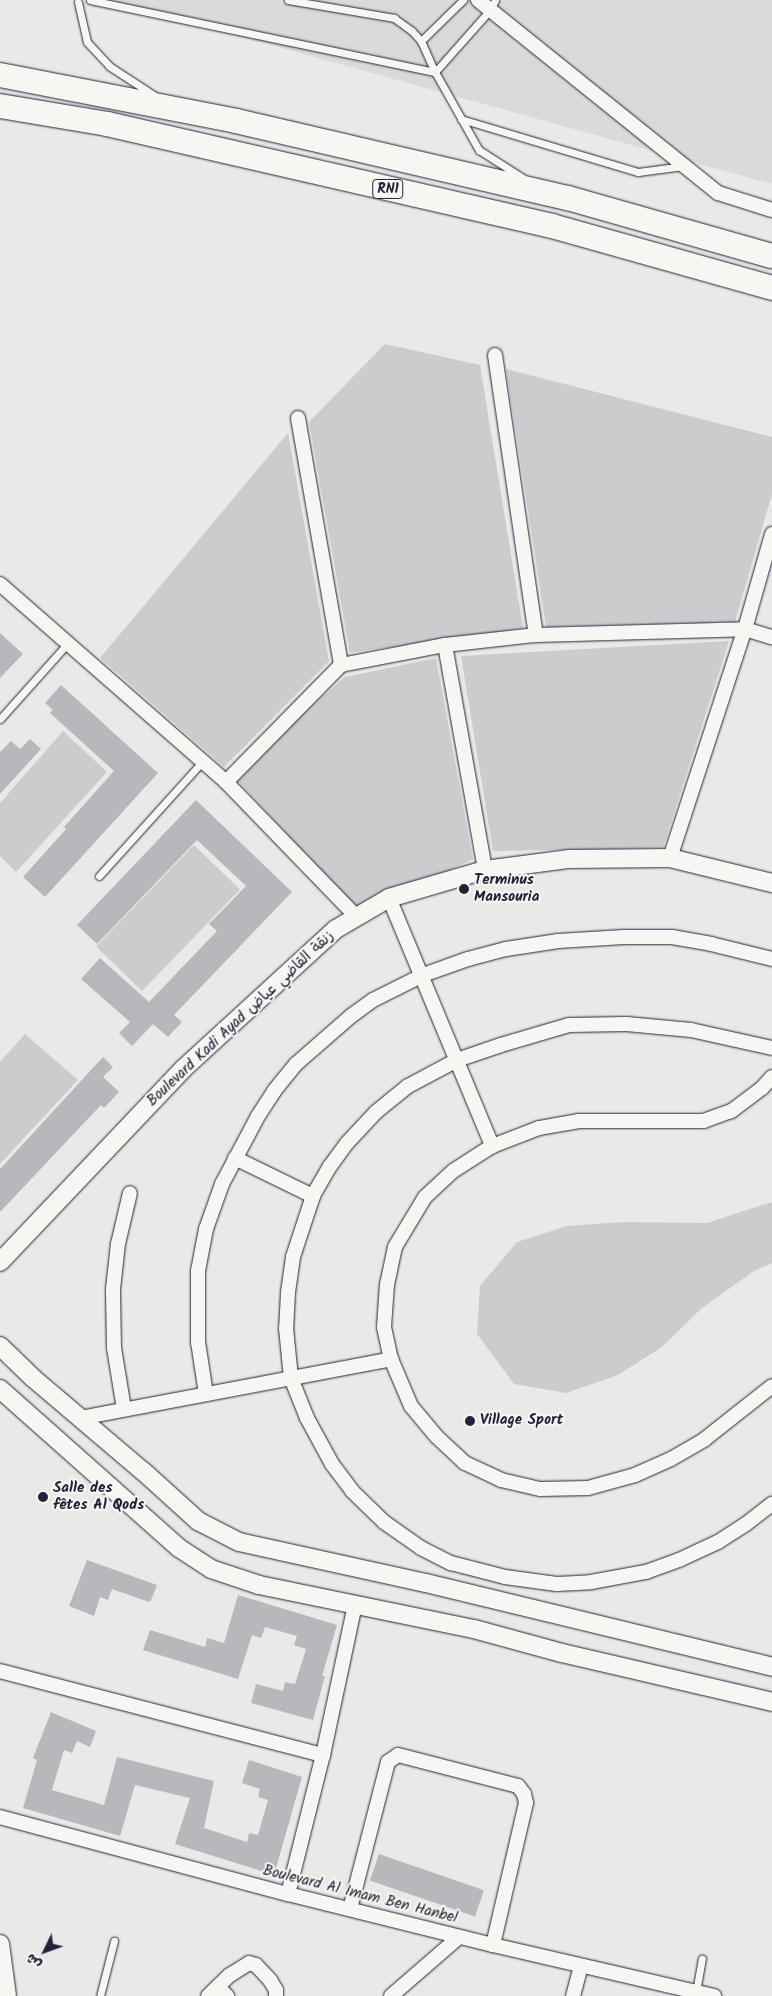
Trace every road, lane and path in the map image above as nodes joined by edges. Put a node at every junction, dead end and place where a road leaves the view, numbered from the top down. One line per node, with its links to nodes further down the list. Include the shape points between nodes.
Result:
1 (86, 0): 6 (lane)
2 (90, 0): 9 (lane)
3 (288, 0): 8 (lane, via 394,18)
4 (463, 0): 8 (lane)
5 (478, 0): 7 (street)
6 (75, 1): 12 (lane, via 87,42 104,60)
7 (492, 5): 9 (lane); 14 (street)
8 (421, 41): 9 (lane)
9 (435, 72): 13 (lane)
10 (0, 75): 12 (highway, RN1)
11 (0, 106): 18 (highway, RN1, via 107,124 552,226)
12 (179, 110): 15 (highway, RN1)
13 (461, 119): 14 (lane, via 638,172); 15 (lane, via 479,150 505,168)
14 (684, 166): 16 (street, via 718,193)
15 (557, 195): 17 (highway, RN1)
16 (772, 210)
17 (772, 256)
18 (772, 288)
19 (495, 355): 24 (street)
20 (298, 418): 28 (street)
21 (772, 534): 23 (street)
22 (0, 584): 26 (street)
23 (745, 629): 24 (street); 25 (street); 32 (street)
24 (536, 635): 27 (street)
25 (772, 637)
26 (68, 643): 29 (lane); 30 (street)
27 (445, 645): 28 (street); 33 (street)
28 (341, 666): 31 (street)
29 (0, 719)
30 (203, 762): 31 (street); 34 (lane)
31 (226, 782): 37 (street)
32 (670, 858): 33 (street, Boulevard Kadi Ayad زنقة القاضي عياض, via 569,859); 35 (street, Boulevard Kadi Ayad زنقة القاضي عياض)
33 (485, 870): 36 (street, Boulevard Kadi Ayad زنقة القاضي عياض)
34 (99, 876)
35 (772, 883)
36 (389, 898): 37 (street, Boulevard Kadi Ayad زنقة القاضي عياض); 39 (street)
37 (356, 916): 47 (street, Boulevard Kadi Ayad زنقة القاضي عياض, via 336,929 183,1069)
38 (772, 959): 39 (street, via 672,937 624,937 558,941 506,949)
39 (423, 976): 41 (street); 44 (street, via 373,1000 296,1064 258,1116)
40 (772, 1048): 41 (street, via 691,1030 599,1023 569,1025)
41 (458, 1060): 43 (street); 46 (street, via 408,1086 376,1112 341,1150)
42 (772, 1077): 43 (street, via 731,1111 704,1121 579,1121 539,1128)
43 (492, 1146): 49 (street, via 453,1171 425,1197 395,1246 387,1284 384,1328)
44 (235, 1158): 46 (street); 53 (street, via 206,1230 198,1271 198,1342)
45 (130, 1193): 54 (street, via 118,1244 114,1289 114,1348)
46 (314, 1196): 50 (street, via 293,1258 288,1293 286,1328)
47 (0, 1262)
48 (0, 1346): 55 (street)
49 (391, 1359): 50 (street); 51 (street, via 411,1406 437,1437 466,1462 501,1480 540,1489 588,1488 635,1476 705,1439)
50 (291, 1378): 53 (street); 56 (street, via 307,1418 332,1464 352,1491 384,1522 421,1548 460,1565 504,1577 557,1584 591,1582 646,1572 718,1542)
51 (772, 1386)
52 (0, 1389): 57 (street, via 179,1548 211,1569 259,1585)
53 (206, 1394): 54 (street)
54 (124, 1409): 55 (street)
55 (80, 1418): 58 (street, via 198,1521 239,1542 426,1583)
56 (772, 1504)
57 (355, 1604): 60 (street, via 474,1629); 61 (street)
58 (772, 1667)
59 (0, 1671): 61 (street)
60 (772, 1702)
61 (323, 1755): 63 (street)
62 (0, 1817): 63 (street, Boulevard Al Imam Ben Hanbel)
63 (288, 1894): 64 (street, Boulevard Al Imam Ben Hanbel)
64 (350, 1908): 65 (street, Boulevard Al Imam Ben Hanbel); 68 (street, via 388,1762 398,1755 518,1786 524,1794 526,1803)
65 (459, 1937): 68 (street, Boulevard Al Imam Ben Hanbel); 76 (street)
66 (114, 1940): 74 (lane)
67 (0, 1944): 73 (street)
68 (494, 1945): 70 (street, Boulevard Al Imam Ben Hanbel)
69 (702, 1959): 71 (lane)
70 (581, 1966): 71 (street, Boulevard Al Imam Ben Hanbel); 77 (street)
71 (696, 1992): 78 (street, Boulevard Al Imam Ben Hanbel)
72 (217, 1993): 75 (street, via 230,1975 249,1963 256,1965 270,1980)
73 (7, 1996)
74 (100, 1996)
75 (276, 1996)
76 (391, 1996)
77 (573, 1996)
78 (714, 1996)

